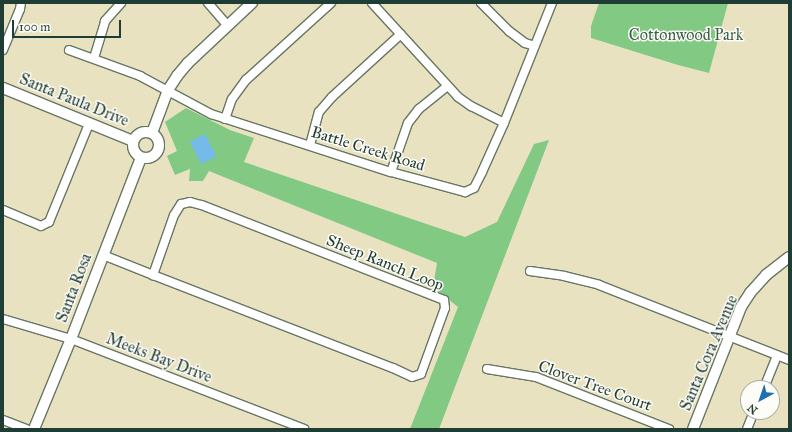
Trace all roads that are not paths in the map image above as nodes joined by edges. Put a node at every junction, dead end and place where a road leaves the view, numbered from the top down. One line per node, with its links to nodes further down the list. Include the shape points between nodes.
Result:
1 (20, 3): 12 (street, via 20,10)
2 (121, 3): 14 (street, via 105,21)
3 (208, 3): 9 (street)
4 (252, 3): 9 (street)
5 (331, 3): 18 (street, via 246,80 232,99)
6 (372, 3): 10 (street)
7 (481, 3): 11 (street, via 525,43)
8 (552, 3): 11 (street, Battle Creek Road)
9 (228, 25): 17 (street, via 188,63)
10 (400, 34): 15 (street); 23 (street, via 319,112)
11 (535, 46): 19 (street, Battle Creek Road)
12 (3, 50)
13 (69, 50): 14 (street, Battle Creek Road)
14 (94, 58): 17 (street, Battle Creek Road)
15 (447, 86): 19 (street, via 471,106); 25 (street, via 419,109 408,123)
16 (3, 88): 20 (street, Santa Paula Drive)
17 (168, 90): 18 (street, Battle Creek Road, via 195,107); 21 (street)
18 (225, 118): 23 (street, Battle Creek Road)
19 (504, 123): 25 (street, Battle Creek Road, via 474,188 468,192 452,190)
20 (89, 124): 22 (street, Santa Paula Drive); 26 (street, via 49,222 42,226)
21 (152, 133): 22 (street, via 139,134); 24 (street, via 159,143 158,151 153,157)
22 (134, 141): 24 (street, via 133,149)
23 (310, 146): 25 (street, Battle Creek Road)
24 (141, 158): 27 (street, Santa Rosa)
25 (391, 172)
26 (3, 210)
27 (103, 255): 30 (street, Sheep Ranch Loop); 33 (street, Santa Rosa)
28 (789, 257): 32 (street, Santa Cora Avenue, via 766,275 750,293 741,307)
29 (530, 271): 32 (street, via 599,285)
30 (153, 275): 30 (street, Sheep Ranch Loop, via 412,376 421,374 445,308 444,300 190,202 181,204 174,215)
31 (3, 319): 33 (street, Meeks Bay Drive)
32 (729, 337): 34 (street); 43 (street, Santa Cora Avenue)
33 (71, 339): 40 (street, Santa Rosa); 41 (street, Meeks Bay Drive)
34 (777, 355): 35 (street); 37 (street)
35 (789, 360)
36 (487, 369): 42 (street, Clover Tree Court, via 536,378)
37 (767, 380)
38 (3, 420): 39 (street)
39 (26, 429)
40 (34, 429)
41 (304, 429)
42 (669, 429)
43 (693, 429)

